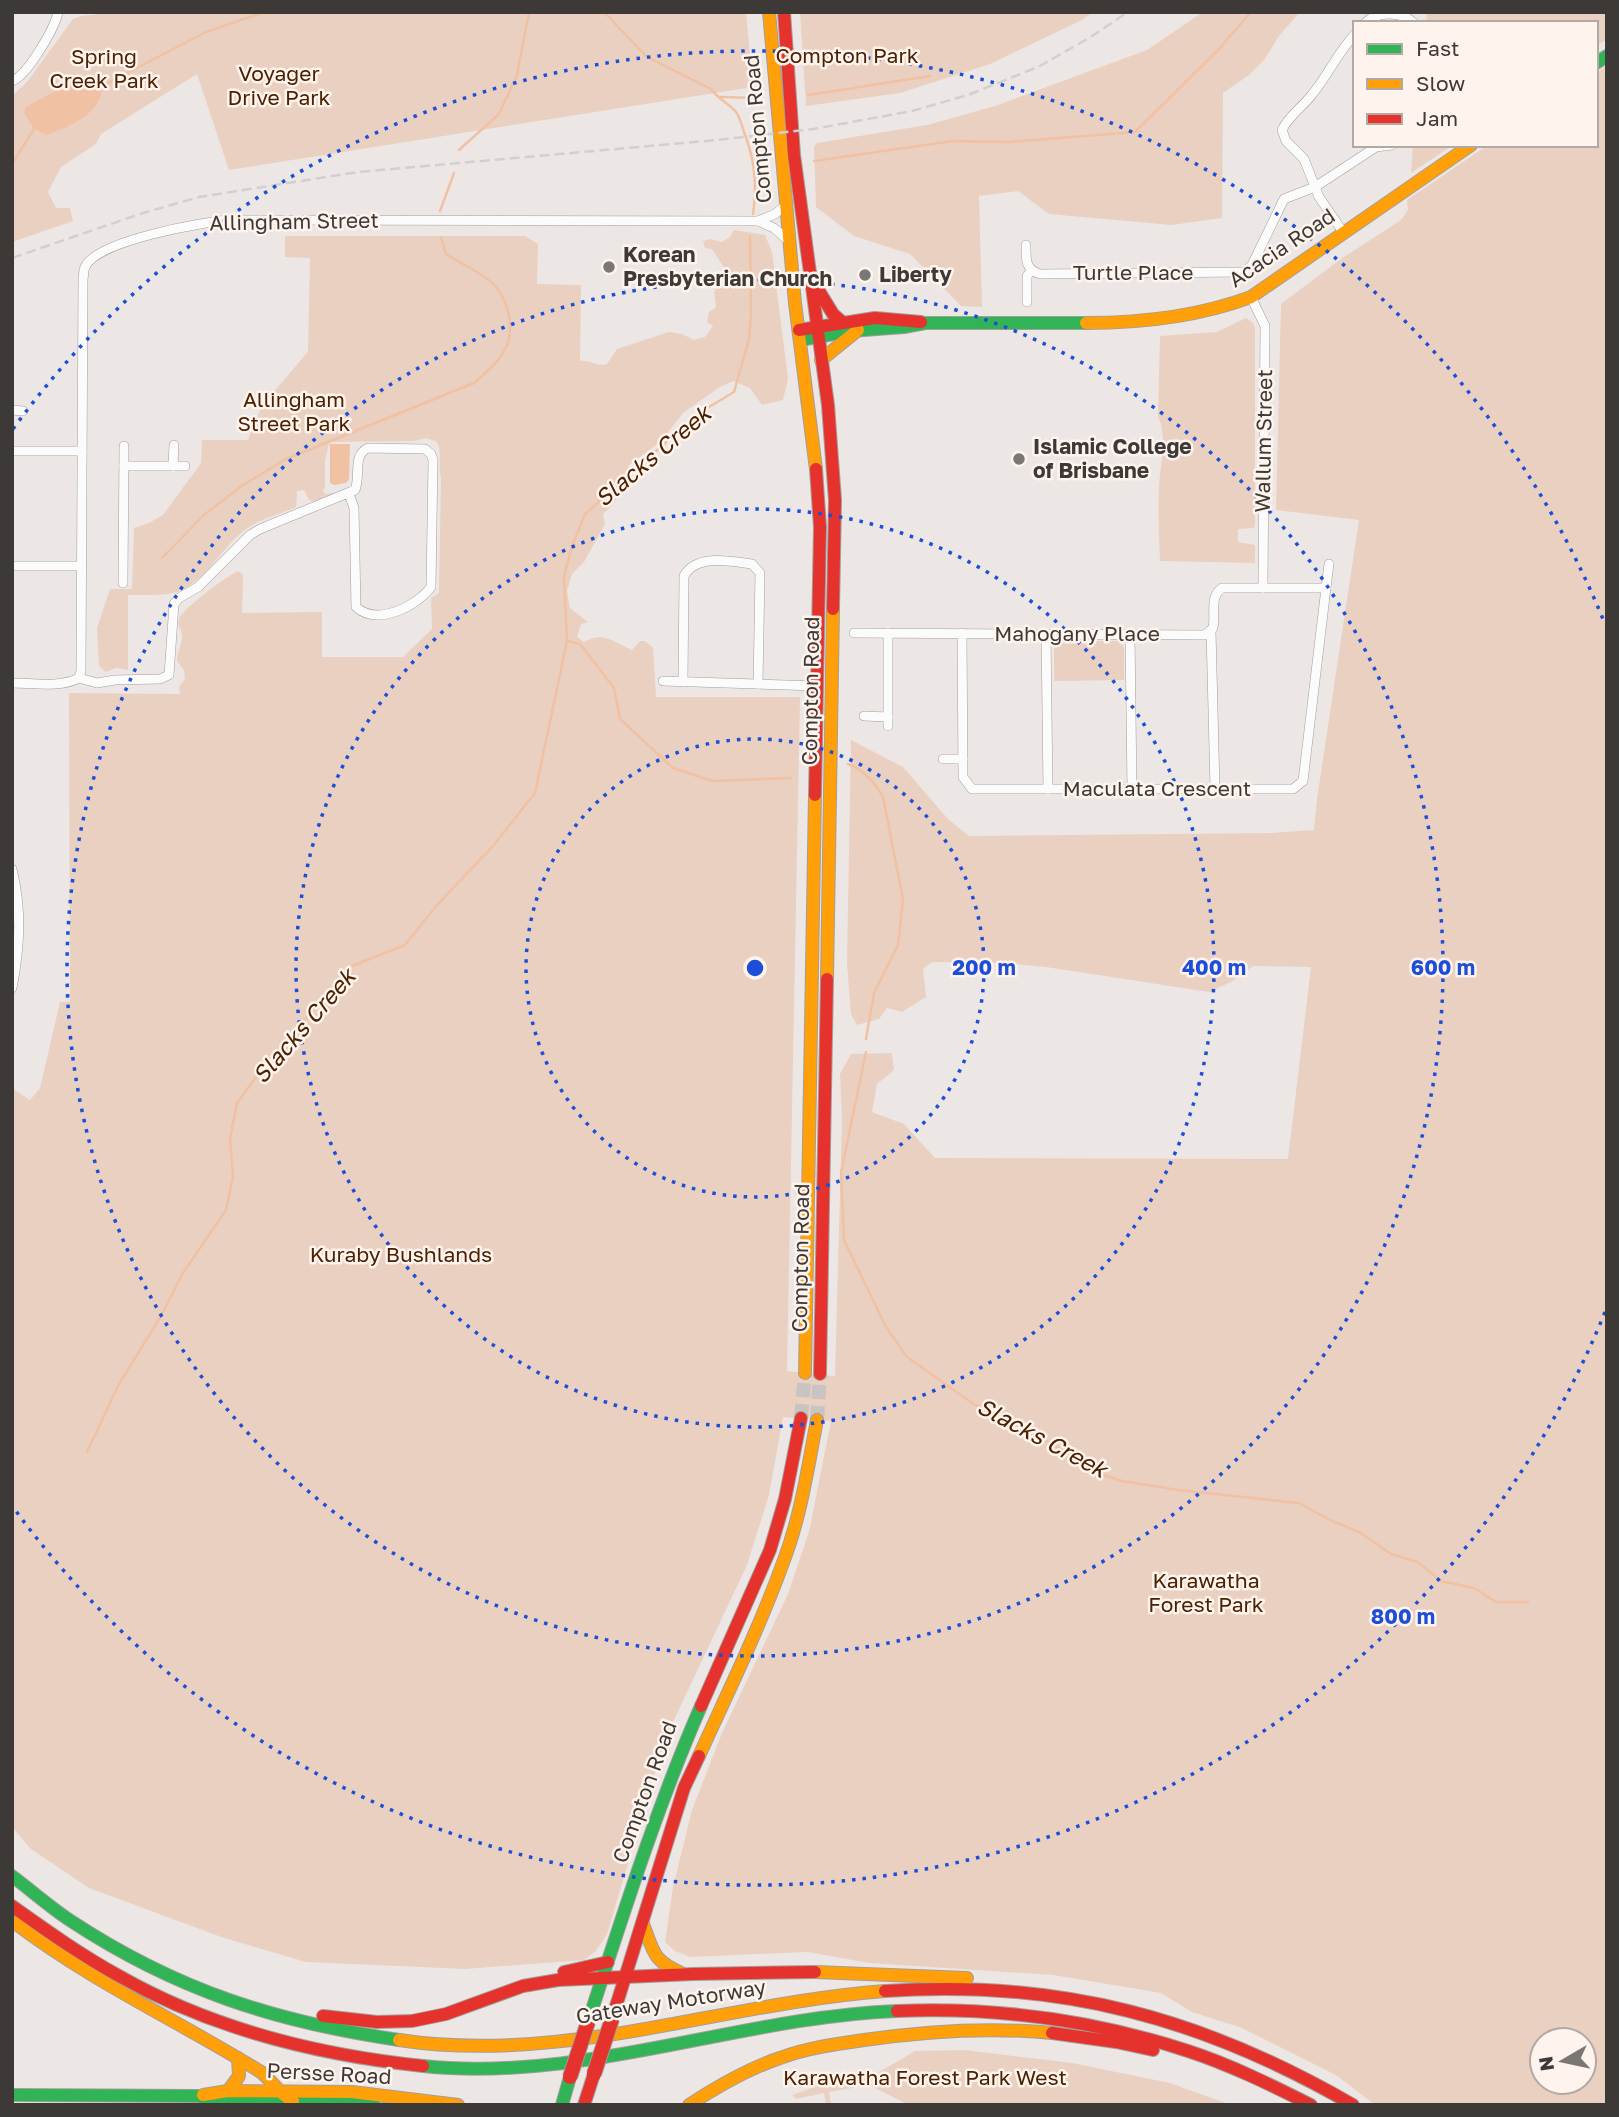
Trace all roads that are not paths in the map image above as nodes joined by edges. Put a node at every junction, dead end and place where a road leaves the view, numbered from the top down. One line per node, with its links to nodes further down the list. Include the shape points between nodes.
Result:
1 (58, 12): 7 (street, via 57,22 34,58 19,79)
2 (768, 12): 11 (main road, Compton Road)
3 (784, 12): 17 (main road, Compton Road, via 793,148)
4 (1367, 21): 5 (street, via 1384,14)
5 (1411, 21)
6 (1353, 36): 10 (street, via 1283,127 1284,137 1304,159)
7 (12, 81)
8 (1376, 147): 10 (street)
9 (1468, 147): 13 (main road, Acacia Road)
10 (1315, 187): 13 (street); 16 (street, Turtle Place, via 1284,199 1245,272)
11 (786, 205): 12 (street); 14 (main road, Compton Road)
12 (758, 222): 14 (street); 31 (street, Allingham Street, via 230,220 142,237 98,254 85,268)
13 (1343, 232): 18 (main road, Acacia Road)
14 (789, 241): 24 (main road, Compton Road)
15 (1026, 245): 16 (street, via 1026,264)
16 (1031, 271): 19 (street)
17 (811, 279): 20 (main road); 23 (main road, Compton Road)
18 (1251, 297): 21 (main road, Acacia Road, via 1209,313 1149,322); 42 (street, Wallum Street, via 1265,332)
19 (1027, 302)
20 (842, 322): 21 (main road, Acacia Road, via 903,317); 23 (main road, Acacia Road)
21 (925, 323): 22 (main road, Acacia Road)
22 (858, 330): 23 (main road, Acacia Road); 25 (main road)
23 (818, 332): 24 (main road, Acacia Road); 25 (main road, Compton Road)
24 (800, 335): 55 (main road, Compton Road, via 820,509)
25 (821, 360): 65 (main road, Compton Road, via 833,453 835,519)
26 (12, 410): 27 (street)
27 (23, 411)
28 (174, 445): 33 (street)
29 (124, 446): 32 (street)
30 (12, 451): 31 (street)
31 (82, 451): 40 (street, Allingham Street)
32 (124, 466): 33 (street); 41 (street)
33 (173, 466): 34 (street)
34 (185, 466)
35 (349, 494): 35 (street, via 354,508 356,607 366,613 401,611 427,592 432,581 431,454 425,449 362,450 358,483); 37 (street)
36 (303, 498): 37 (street)
37 (308, 510): 50 (street, via 250,535 198,587 180,598 172,611 169,675 97,683)
38 (1329, 564): 43 (street, Maculata Crescent)
39 (12, 566): 40 (street)
40 (82, 566): 50 (street, Allingham Street)
41 (123, 583)
42 (1263, 588): 43 (street); 44 (street, via 1222,588 1215,593)
43 (1326, 588): 61 (street, Maculata Crescent, via 1303,781 1293,789)
44 (1211, 631): 49 (street, Mahogany Place, via 1205,635); 61 (street)
45 (854, 633): 46 (street, Mahogany Place)
46 (888, 633): 47 (street, Mahogany Place); 56 (street, via 888,721)
47 (962, 633): 48 (street, Mahogany Place); 58 (street, Maculata Crescent)
48 (1046, 634): 49 (street, Mahogany Place); 59 (street)
49 (1130, 635): 60 (street)
50 (79, 678): 53 (street, via 57,684)
51 (663, 681): 52 (street)
52 (683, 682): 54 (street); 54 (street, via 684,576 701,561 752,564 760,573)
53 (12, 683)
54 (758, 684): 55 (street)
55 (817, 686): 64 (main road, Compton Road)
56 (864, 716)
57 (943, 759): 58 (street)
58 (963, 759): 59 (street, Maculata Crescent, via 963,777 972,789)
59 (1048, 789): 60 (street, Maculata Crescent)
60 (1132, 789): 61 (street, Maculata Crescent)
61 (1215, 789)
62 (12, 869): 63 (street, via 20,937)
63 (12, 988)
64 (805, 1373)
65 (820, 1374)
66 (801, 1418): 72 (main road, Compton Road, via 770,1549 685,1743)
67 (817, 1420): 71 (main road, Compton Road, via 785,1559 690,1773)
68 (12, 1876): 77 (main road, Gateway Motorway, via 102,1940)
69 (12, 1906): 80 (main road, Gateway Motorway, via 93,1962 201,2015 294,2045 396,2063 496,2068 560,2063 804,2020 895,2010 961,2009 1107,2026)
70 (12, 1921): 79 (main road, via 88,1974)
71 (643, 1924): 73 (main road, via 656,1958); 74 (main road, Compton Road)
72 (608, 1962): 75 (main road, Compton Road); 76 (main road, via 554,1974)
73 (682, 1974): 74 (main road); 78 (main road, via 961,1978 1062,1991)
74 (626, 1976): 75 (main road); 90 (main road, Compton Road, bridge)
75 (602, 1979): 76 (main road); 87 (main road, Compton Road, bridge)
76 (546, 1981): 77 (main road, via 456,2011 396,2023 337,2019 229,1994)
77 (214, 1995): 78 (main road, Gateway Motorway, via 335,2031 472,2045 592,2037 892,1991 987,1990)
78 (1099, 2003): 93 (main road, Gateway Motorway, via 1224,2039)
79 (238, 2058): 81 (main road, via 239,2076); 82 (main road, via 267,2076)
80 (1211, 2058): 91 (main road, via 1194,2061 1101,2040 1036,2032 903,2034 786,2055 726,2081); 92 (main road, Gateway Motorway)
81 (228, 2091): 82 (main road, Persse Road); 84 (main road, Persse Road)
82 (278, 2091): 86 (main road); 89 (main road, Persse Road, via 352,2092)
83 (12, 2095): 85 (main road, Persse Road)
84 (199, 2096): 85 (main road, Persse Road); 86 (main road, Persse Road)
85 (100, 2100)
86 (292, 2101): 88 (main road, Persse Road)
87 (559, 2104)
88 (374, 2105)
89 (458, 2105)
90 (584, 2105)
91 (689, 2105)
92 (1311, 2105)
93 (1353, 2105)

